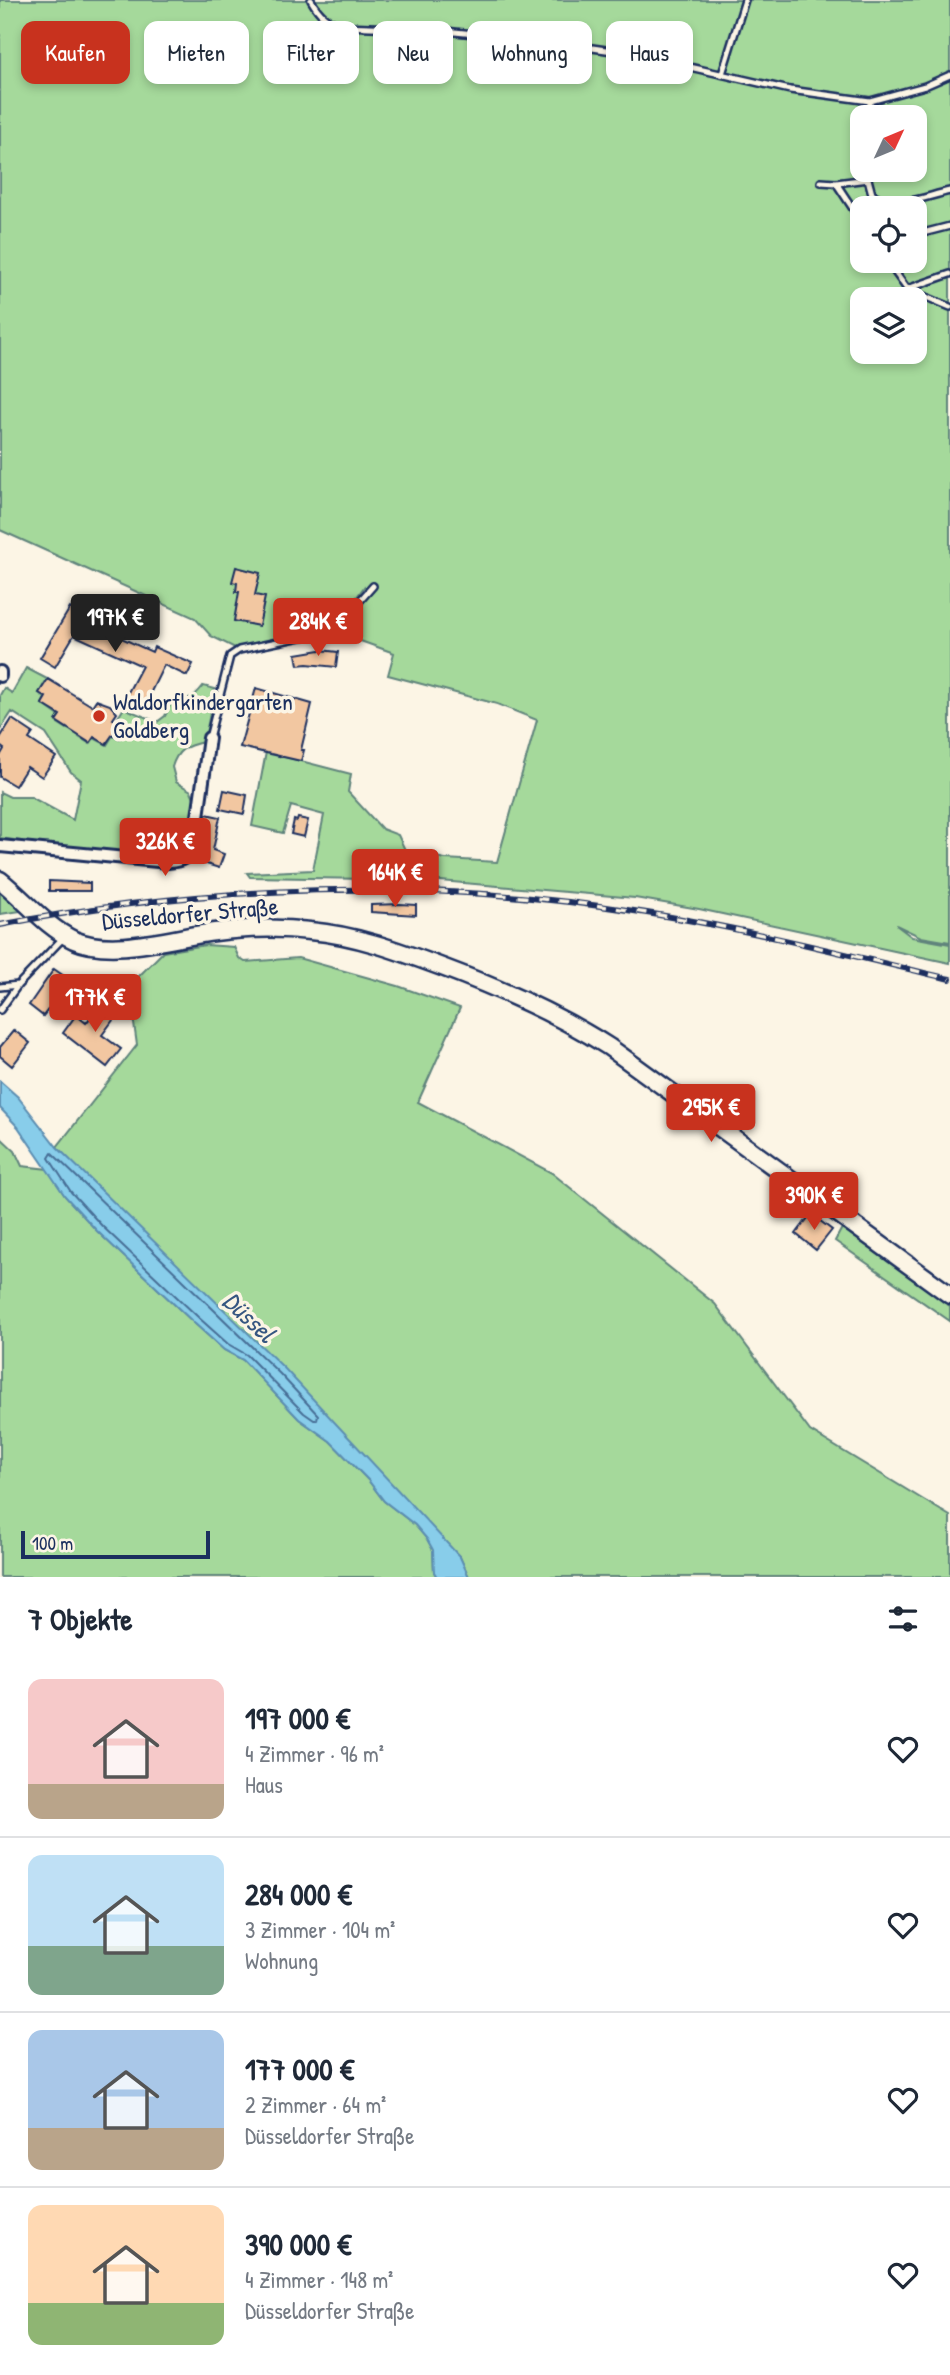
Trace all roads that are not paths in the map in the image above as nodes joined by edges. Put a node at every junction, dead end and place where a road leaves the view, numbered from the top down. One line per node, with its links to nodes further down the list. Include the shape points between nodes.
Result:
1 (311, 0): 3 (lane, via 322,16 342,26 545,41 633,54)
2 (744, 0): 3 (lane)
3 (722, 75): 5 (lane)
4 (950, 75): 5 (lane)
5 (870, 101): 6 (lane)
6 (870, 105)
7 (850, 181): 10 (lane)
8 (821, 182): 10 (lane)
9 (869, 182): 11 (lane, via 872,194 888,203)
10 (836, 183): 12 (lane)
11 (950, 191)
12 (850, 204)
13 (950, 226): 14 (lane)
14 (927, 232)
15 (950, 274): 16 (lane)
16 (913, 287)
17 (927, 297): 18 (lane)
18 (950, 307)
19 (373, 586): 20 (lane, via 334,630 239,650 230,656)
20 (207, 744): 21 (street, via 194,845 181,861)
21 (0, 846)
22 (0, 880): 23 (main road)
23 (66, 936): 24 (lane); 27 (main road, Düsseldorfer Straße, via 85,944 117,946 234,930 316,931 391,948 506,991 609,1047)
24 (18, 985): 25 (lane); 26 (lane)
25 (0, 987)
26 (0, 1010)
27 (950, 1295)

